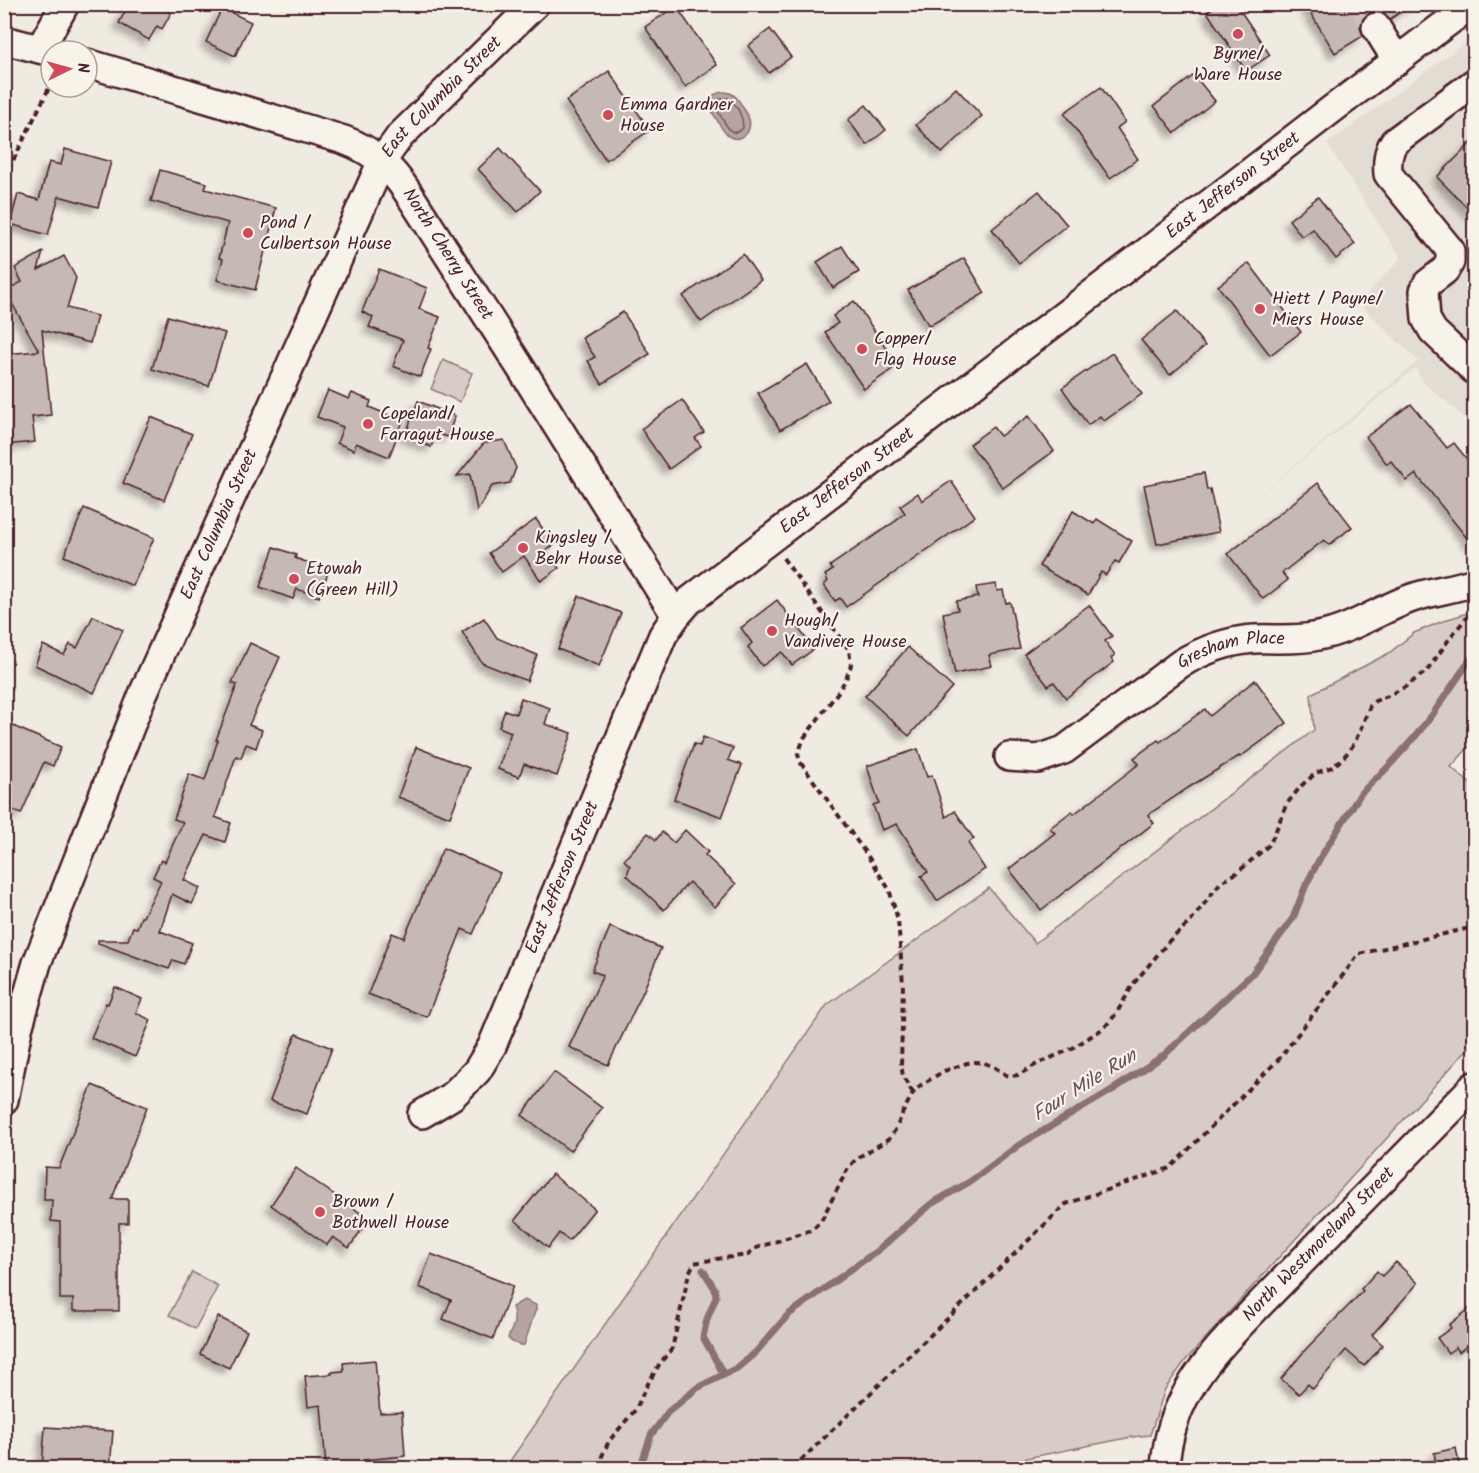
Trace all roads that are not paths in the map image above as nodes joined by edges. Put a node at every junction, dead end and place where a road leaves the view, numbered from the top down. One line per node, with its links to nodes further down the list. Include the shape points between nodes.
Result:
1 (65, 4): 5 (street)
2 (535, 4): 11 (street, East Columbia Street, via 400,136)
3 (1472, 4): 8 (street, East Jefferson Street)
4 (1376, 27): 8 (street)
5 (51, 39)
6 (4, 40): 7 (street)
7 (39, 48)
8 (1397, 61): 14 (street, East Jefferson Street, via 746,557 689,601)
9 (99, 67): 11 (street, North Cherry Street, via 344,140)
10 (1474, 83): 12 (street, via 1395,142 1388,152 1388,174 1450,250 1445,270 1424,291 1426,319 1433,331)
11 (382, 161): 14 (street, North Cherry Street, via 399,179); 17 (street, East Columbia Street, via 143,694 38,963 14,1044)
12 (1474, 370)
13 (1474, 594): 15 (street, Gresham Place, via 1412,598 1318,637 1253,639 1211,648 1180,664 1064,750 1038,759)
14 (676, 616): 18 (street, East Jefferson Street, via 663,635 492,1046 477,1071 452,1096)
15 (1009, 757)
16 (1474, 1086): 19 (street, North Westmoreland Street, via 1235,1330 1195,1378 1176,1416)
17 (4, 1100)
18 (422, 1114)
19 (1165, 1468)

